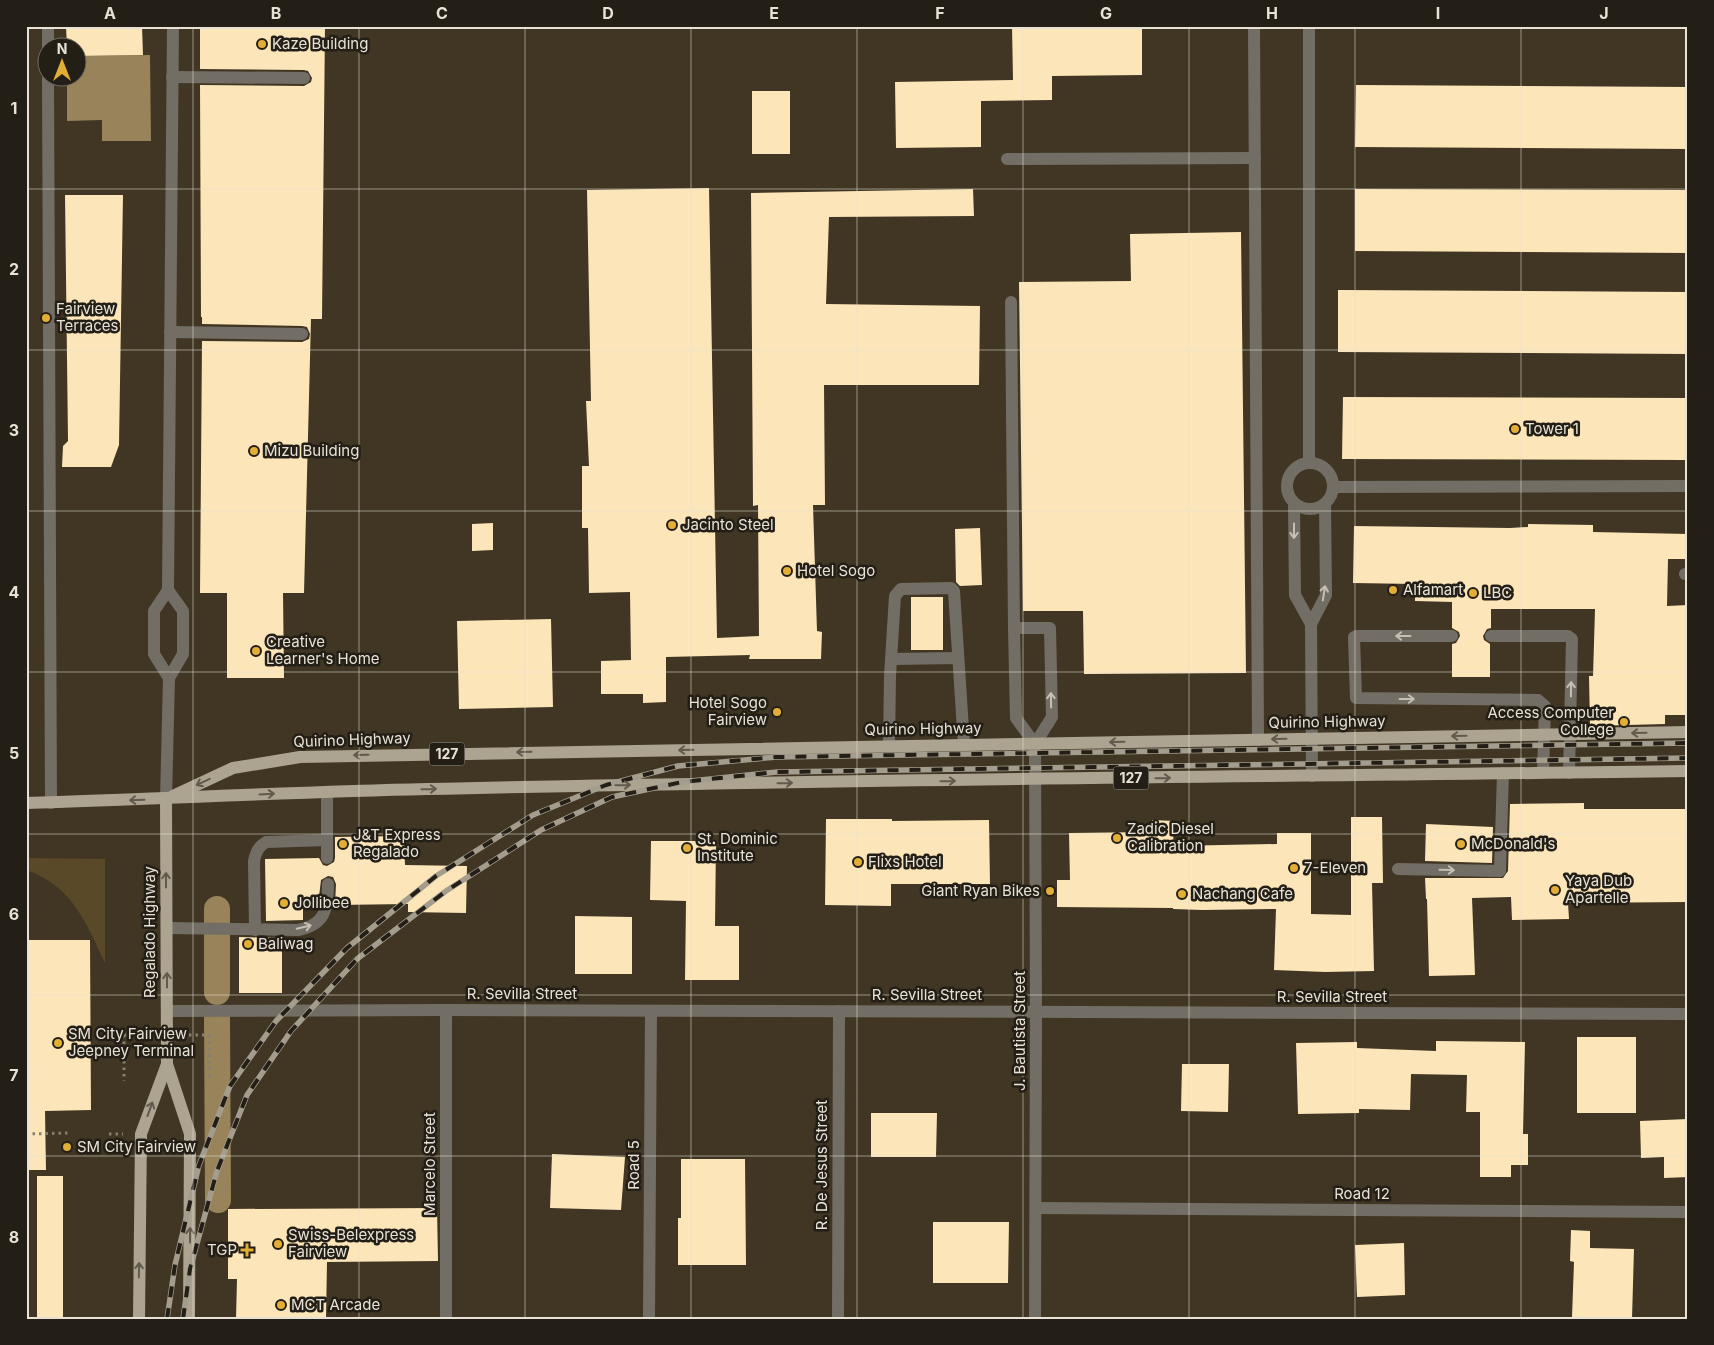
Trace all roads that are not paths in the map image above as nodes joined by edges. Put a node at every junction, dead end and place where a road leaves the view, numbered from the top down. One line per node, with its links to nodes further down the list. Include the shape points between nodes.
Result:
1 (173, 26): 4 (street)
2 (1254, 26): 7 (street)
3 (1309, 26): 12 (street)
4 (172, 77): 5 (street); 10 (street)
5 (304, 78)
6 (48, 88): 42 (street)
7 (1255, 158): 8 (street); 29 (street)
8 (1007, 159)
9 (1011, 302): 19 (street)
10 (170, 332): 11 (street); 17 (street)
11 (302, 334)
12 (1309, 463): 13 (street, via 1327,469); 15 (street, via 1300,465 1288,478 1286,488)
13 (1334, 486): 14 (street); 16 (street)
14 (1688, 486)
15 (1294, 504): 16 (street, via 1315,510); 18 (street, one-way to 18, via 1295,596)
16 (1325, 504): 18 (street, one-way to 16, via 1326,596)
17 (168, 590): 24 (street, via 182,611 182,654); 24 (street, via 154,611 154,654)
18 (1310, 624): 28 (street)
19 (1014, 628): 30 (street, via 1016,718); 30 (street, one-way to 19, via 1052,717 1050,628)
20 (1452, 636): 27 (street, one-way to 27, via 1354,636 1356,698 1538,700 1545,706)
21 (1490, 636): 26 (street, one-way to 21, via 1571,637)
22 (958, 658): 23 (street); 23 (street, via 955,596 951,588 901,589 895,596); 31 (street)
23 (891, 659): 32 (street)
24 (169, 678): 40 (street)
25 (1688, 732): 26 (main road, Quirino Highway / 127, one-way to 26)
26 (1570, 734): 27 (main road, Quirino Highway / 127); 34 (street)
27 (1543, 735): 28 (main road, Quirino Highway / 127, one-way to 28); 36 (street)
28 (1311, 739): 29 (main road, Quirino Highway / 127, one-way to 29); 37 (street)
29 (1258, 740): 30 (main road, Quirino Highway / 127, one-way to 30)
30 (1035, 744): 31 (main road, Quirino Highway / 127); 38 (street, J. Bautista Street)
31 (964, 745): 32 (main road, Quirino Highway / 127)
32 (889, 746): 40 (main road, Quirino Highway / 127, one-way to 40, via 300,757 233,768)
33 (1688, 771): 34 (main road, Quirino Highway / 127)
34 (1568, 772): 36 (main road, Quirino Highway / 127)
35 (1503, 773): 36 (main road, Quirino Highway / 127); 37 (main road, Quirino Highway / 127); 45 (street, one-way to 35, via 1500,871)
36 (1542, 773)
37 (1312, 776): 38 (main road, Quirino Highway / 127, one-way to 37)
38 (1036, 780): 39 (main road, Quirino Highway / 127, one-way to 38); 53 (street, J. Bautista Street)
39 (327, 792): 40 (main road, Quirino Highway / 127, one-way to 39); 43 (street)
40 (166, 799): 42 (main road, Quirino Highway / 127, one-way to 42); 47 (main road, Regalado Highway, one-way to 40)
41 (26, 803): 42 (main road, Quirino Highway / 127)
42 (51, 803)
43 (327, 840): 44 (street); 48 (street, via 266,842 256,852)
44 (327, 858)
45 (1398, 869)
46 (328, 884): 48 (street, one-way to 46, via 298,930 316,923 328,904)
47 (167, 928): 48 (street); 50 (main road, Regalado Highway, one-way to 47)
48 (255, 930)
49 (446, 1010): 50 (street, R. Sevilla Street); 51 (street, R. Sevilla Street); 60 (street, Marcelo Street)
50 (167, 1011): 55 (main road, Regalado Highway)
51 (651, 1011): 52 (street, R. Sevilla Street); 61 (street, Road 5)
52 (839, 1011): 53 (street, R. Sevilla Street); 62 (street, R. De Jesus Street)
53 (1036, 1012): 54 (street, R. Sevilla Street); 56 (street, J. Bautista Street)
54 (1688, 1014)
55 (167, 1064): 58 (main road, Regalado Highway, one-way to 55, via 141,1134); 59 (main road, Regalado Highway, one-way to 55, via 190,1134)
56 (1036, 1208): 57 (street, Road 12); 63 (street, J. Bautista Street)
57 (1688, 1212)
58 (139, 1319)
59 (189, 1319)
60 (446, 1319)
61 (649, 1319)
62 (838, 1319)
63 (1035, 1319)

